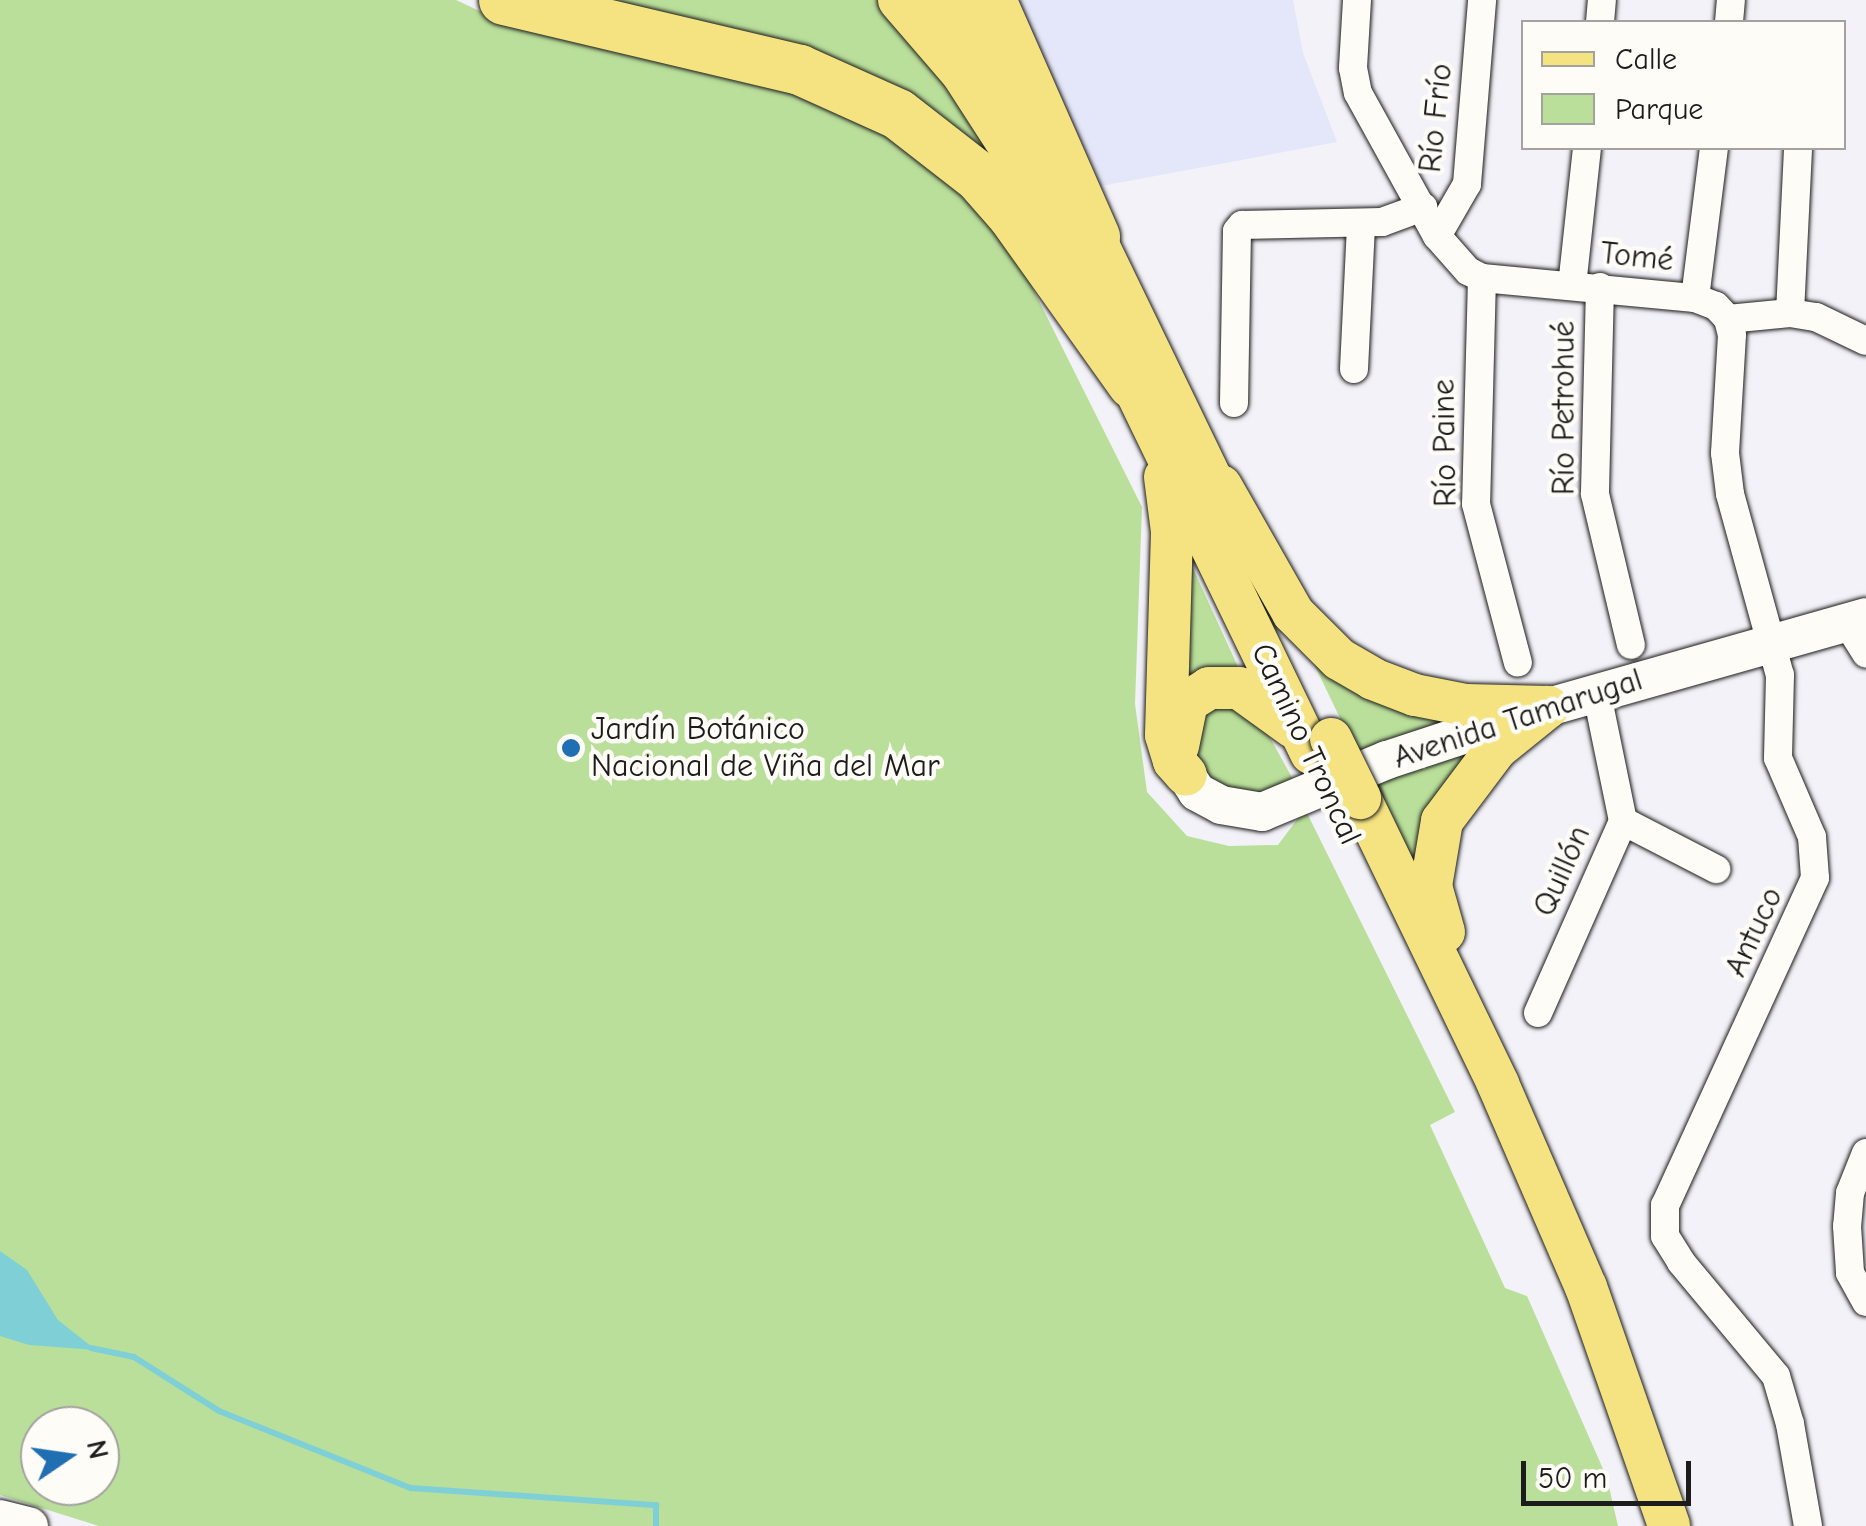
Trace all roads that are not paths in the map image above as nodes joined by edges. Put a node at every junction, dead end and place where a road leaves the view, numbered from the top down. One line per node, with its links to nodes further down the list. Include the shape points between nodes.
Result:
1 (504, 0): 21 (highway, via 800,70 898,114 979,177 1013,216)
2 (899, 0): 21 (main road, Camino Troncal, via 962,73 1018,154)
3 (940, 0): 12 (main road, Camino Troncal, via 1023,108)
4 (991, 0): 12 (highway)
5 (1357, 0): 10 (street, via 1358,93)
6 (1482, 0): 13 (street, Río Frío, via 1468,184)
7 (1586, 150): 15 (street, Río Petrohué)
8 (1714, 150): 16 (street)
9 (1798, 150): 17 (street)
10 (1423, 207): 11 (street); 13 (street)
11 (1361, 224): 20 (street); 22 (street, via 1242,225 1237,232)
12 (1095, 236): 23 (main road, Camino Troncal)
13 (1437, 236): 14 (street)
14 (1482, 278): 15 (street, Tomé); 27 (street, Río Paine, via 1476,504)
15 (1586, 286): 16 (street, Tomé); 26 (street, Río Petrohué, via 1595,494)
16 (1695, 298): 18 (street, Tomé)
17 (1790, 313): 18 (street); 19 (street, via 1816,317)
18 (1728, 319): 25 (street, Antuco, via 1724,454)
19 (1866, 342)
20 (1354, 368)
21 (1133, 384): 23 (main road, Camino Troncal)
22 (1234, 402)
23 (1177, 438): 29 (main road, via 1293,613 1339,658 1415,694 1466,705); 30 (main road, Camino Troncal); 31 (main road, via 1166,735)
24 (1860, 630): 25 (street, Avenida Tamarugal)
25 (1770, 641): 28 (street, Avenida Tamarugal); 43 (street, Antuco, via 1780,675 1778,758 1812,838 1815,878 1665,1205 1665,1236 1776,1376)
26 (1632, 645)
27 (1518, 663)
28 (1598, 694): 29 (street, Avenida Tamarugal); 33 (street, Quillón)
29 (1548, 707): 31 (street, Avenida Tamarugal, via 1388,760 1262,812 1221,805 1197,792); 36 (main road, via 1496,749 1454,800 1432,865 1436,911)
30 (1316, 744): 31 (main road, via 1239,688 1209,688 1195,694 1181,714 1178,746); 32 (main road, Camino Troncal)
31 (1186, 775)
32 (1348, 804): 36 (main road, Camino Troncal); 41 (main road, Camino Troncal, via 1588,1369)
33 (1622, 822): 34 (street); 35 (street, Quillón)
34 (1716, 869)
35 (1538, 1013)
36 (1498, 1084): 42 (main road, Camino Troncal, via 1586,1287)
37 (1866, 1153): 38 (street, via 1850,1193 1847,1226 1850,1272)
38 (1866, 1302)
39 (0, 1519): 40 (street)
40 (30, 1526)
41 (1641, 1526)
42 (1669, 1526)
43 (1808, 1526)

